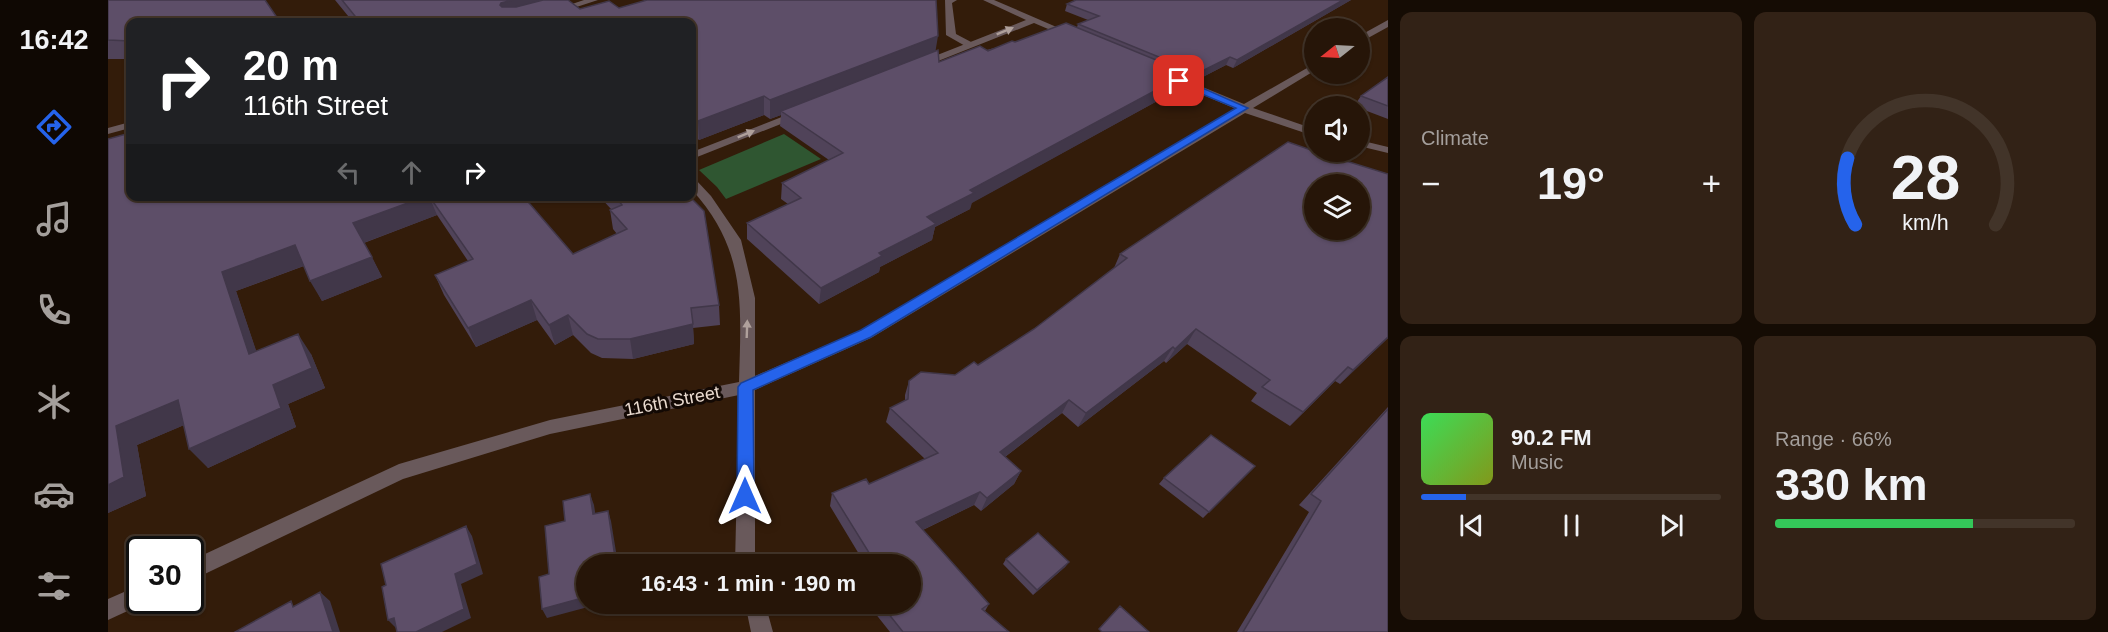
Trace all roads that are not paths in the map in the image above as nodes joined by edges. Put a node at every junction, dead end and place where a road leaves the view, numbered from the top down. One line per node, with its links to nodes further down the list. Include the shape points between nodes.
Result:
1 (594, 0): 6 (street)
2 (953, 0): 11 (street, via 948,2 951,35)
3 (987, 0): 5 (street)
4 (1011, 0): 5 (street)
5 (998, 5): 7 (street)
6 (543, 14)
7 (1034, 20): 10 (street); 11 (street, one-way to 7)
8 (1388, 23): 9 (street)
9 (1370, 34)
10 (1084, 41)
11 (970, 45): 12 (street)
12 (906, 70)
13 (1158, 72): 15 (street)
14 (1304, 73): 15 (street, 116th Street)
15 (1243, 108): 18 (street); 24 (street, 116th Street, via 866,333)
16 (810, 109): 22 (street, one-way to 16)
17 (126, 126): 19 (street)
18 (1304, 129)
19 (108, 131)
20 (1370, 146): 21 (street)
21 (1388, 150)
22 (696, 154)
23 (696, 188): 24 (street, one-way to 23, via 747,298 734,240)
24 (746, 387): 25 (street); 26 (street, 116th Street, via 550,427 399,472)
25 (745, 554)
26 (204, 564)
27 (126, 602): 28 (street)
28 (108, 610)
29 (757, 614): 30 (street)
30 (762, 632)

